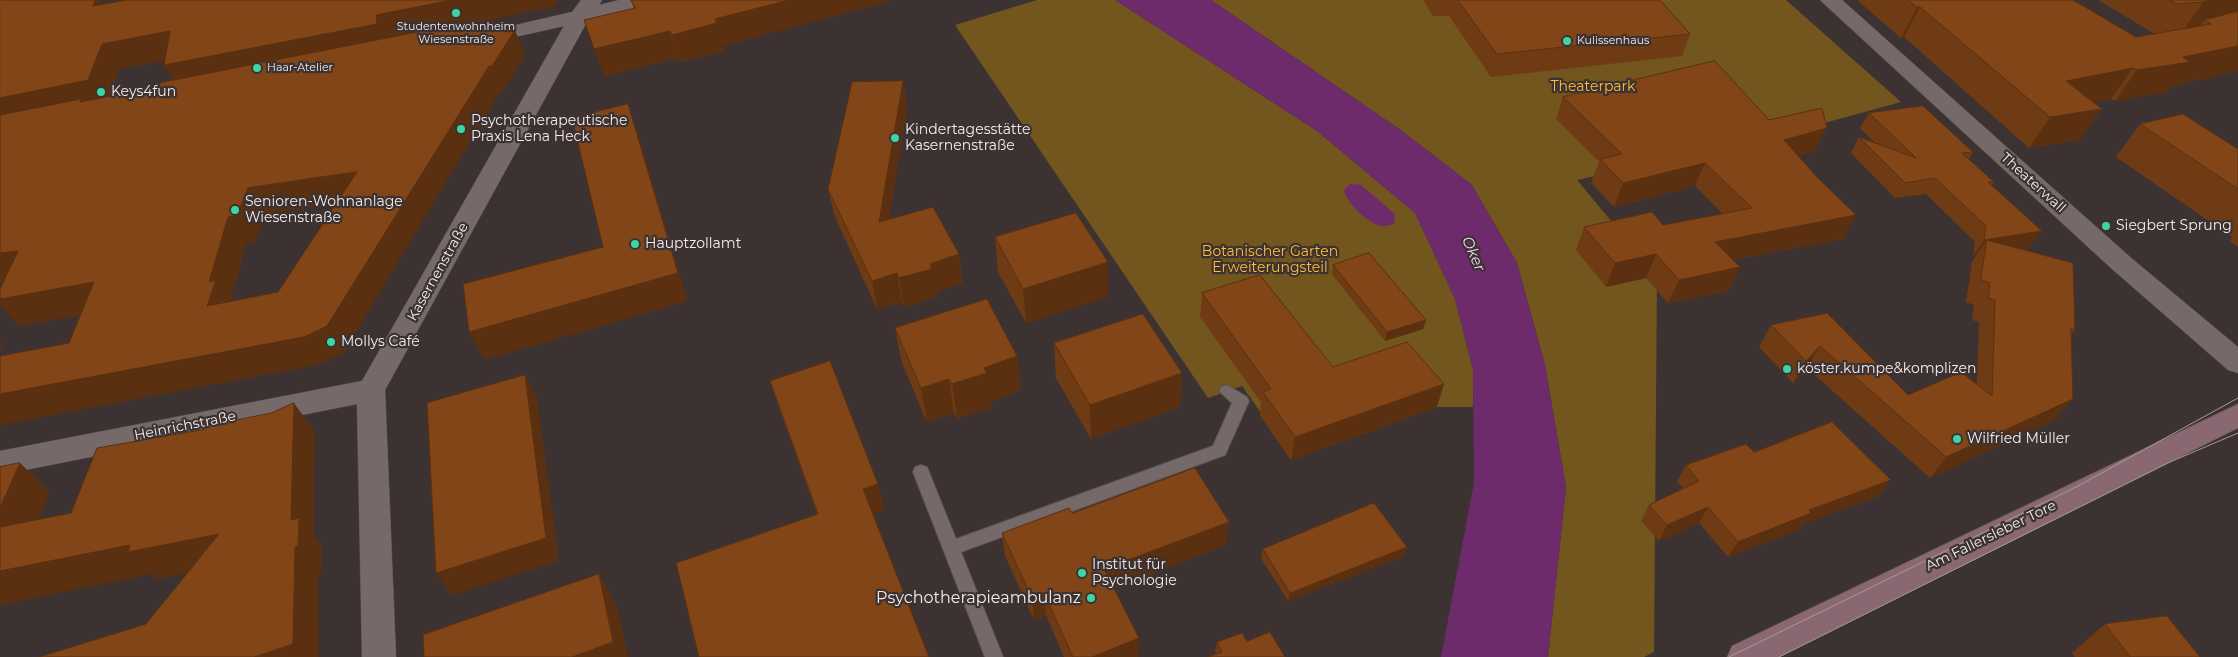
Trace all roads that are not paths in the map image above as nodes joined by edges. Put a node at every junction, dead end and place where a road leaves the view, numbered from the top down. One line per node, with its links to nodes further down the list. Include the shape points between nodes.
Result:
1 (643, 0): 3 (street)
2 (1830, 0): 5 (street, Theaterwall, via 2121,263)
3 (587, 7): 4 (street, via 528,29); 6 (street, Kasernenstraße)
4 (456, 43)
5 (2238, 363)
6 (370, 390): 9 (street, Heinrichstraße); 12 (street)
7 (1227, 391): 11 (lane, via 1241,401 1219,450)
8 (2238, 415): 14 (main road, Am Fallersleber Tore)
9 (0, 463)
10 (921, 472): 11 (lane)
11 (952, 548): 13 (lane)
12 (379, 657)
13 (994, 657)
14 (1744, 657)

